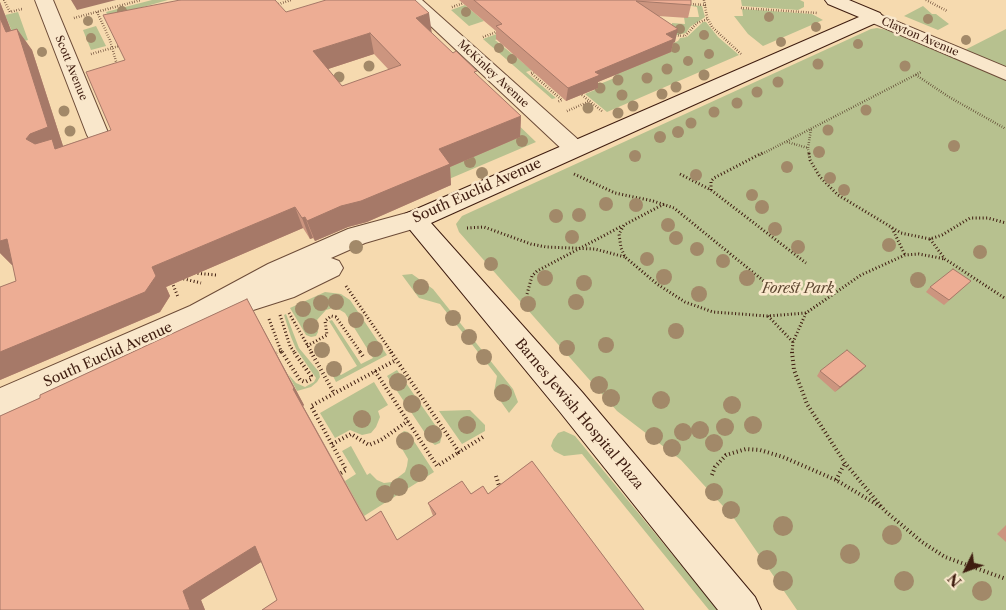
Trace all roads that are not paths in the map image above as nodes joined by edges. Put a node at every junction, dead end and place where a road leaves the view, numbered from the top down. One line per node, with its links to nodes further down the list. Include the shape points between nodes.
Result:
1 (44, 0): 6 (street, Scott Avenue)
2 (412, 0): 7 (street, McKinley Avenue)
3 (834, 0): 4 (street, Clayton Avenue)
4 (874, 17): 5 (street, Clayton Avenue); 7 (street, South Euclid Avenue)
5 (1006, 74)
6 (98, 135)
7 (574, 148): 8 (street, South Euclid Avenue)
8 (414, 220): 9 (street, South Euclid Avenue, via 364,252 284,289 200,314); 10 (street, Barnes Jewish Hospital Plaza)
9 (0, 403)
10 (742, 610)

